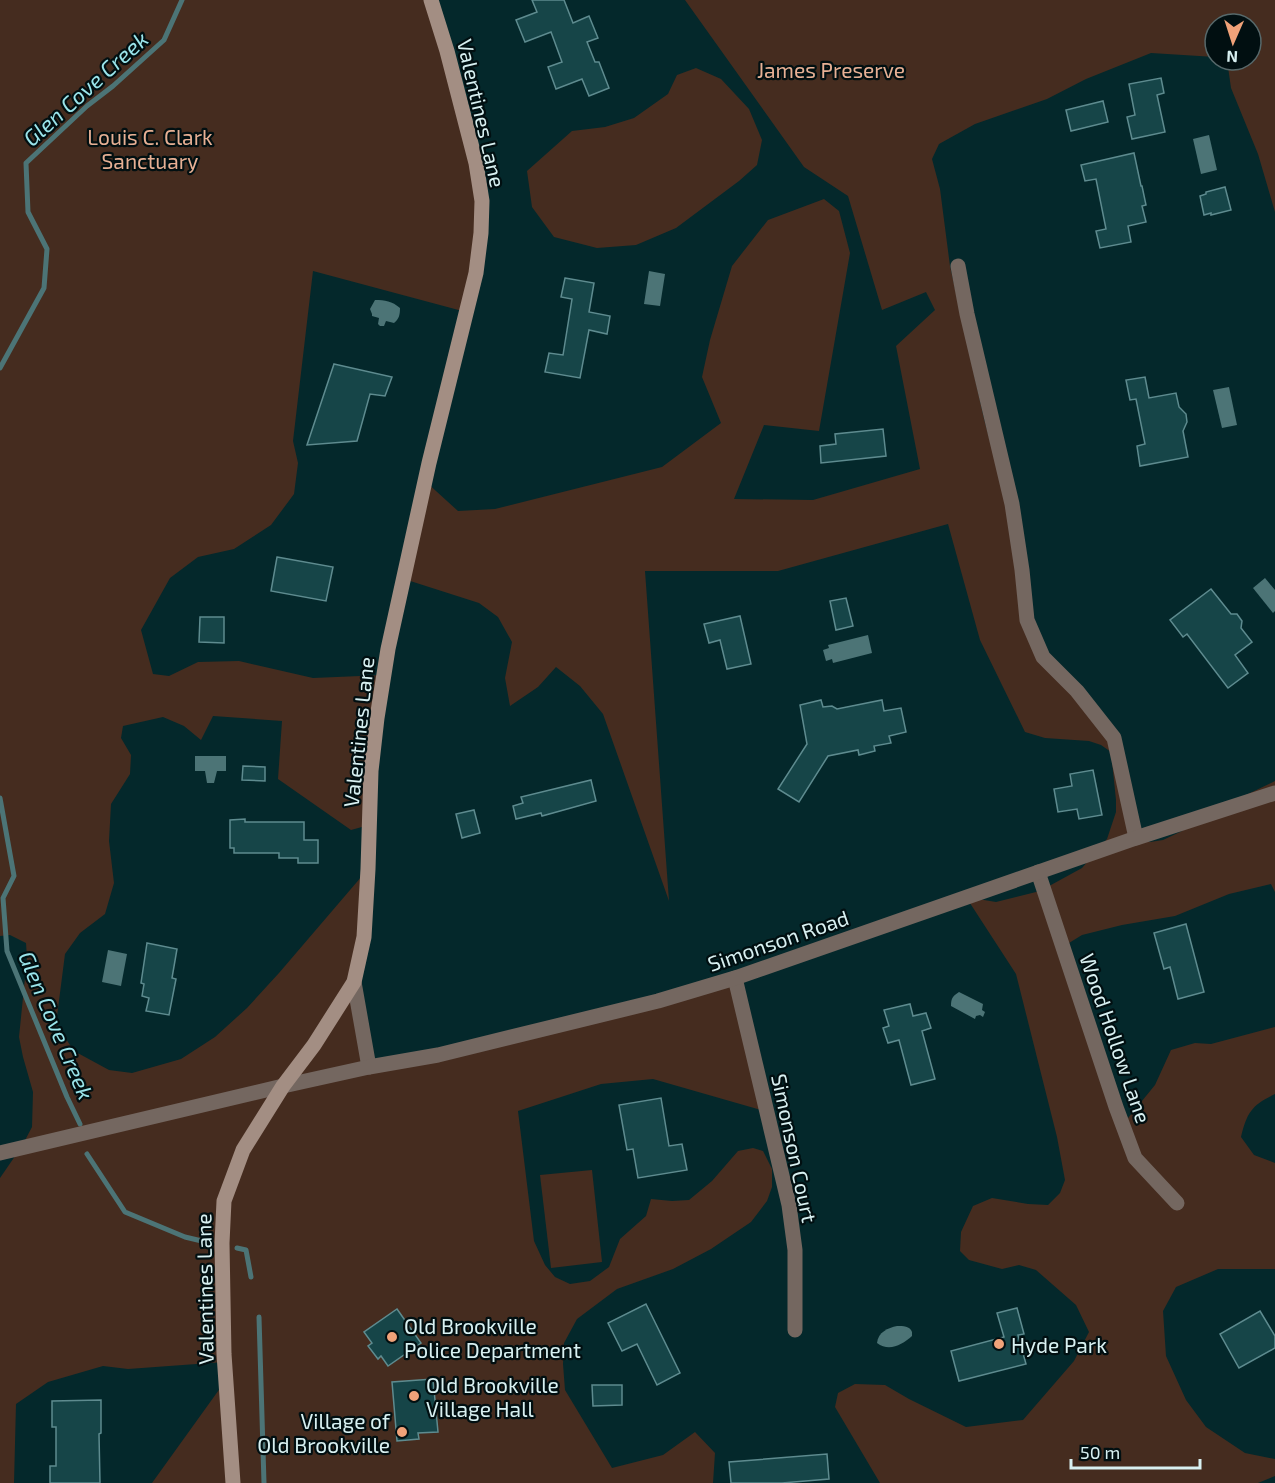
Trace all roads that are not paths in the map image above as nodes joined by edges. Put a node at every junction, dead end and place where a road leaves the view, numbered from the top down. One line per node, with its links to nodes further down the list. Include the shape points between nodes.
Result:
1 (431, 0): 7 (street, Valentines Lane, via 476,163 482,201 481,233 476,273 429,463 376,718 370,771 364,937)
2 (958, 266): 4 (street, via 1012,504 1027,620 1043,657 1077,691 1114,738)
3 (1275, 793): 4 (street, Simonson Road)
4 (1136, 838): 5 (street, Simonson Road)
5 (1038, 872): 6 (street, Simonson Road); 11 (street, Wood Hollow Lane, via 1135,1158)
6 (735, 978): 8 (street, Simonson Road, via 548,1029); 12 (street, Simonson Court, via 789,1205 795,1250)
7 (354, 982): 8 (street); 9 (street, Valentines Lane)
8 (369, 1067): 9 (street, Simonson Road)
9 (283, 1086): 10 (street, Simonson Road); 13 (street, Valentines Lane, via 243,1150 224,1201 224,1354)
10 (0, 1153)
11 (1178, 1203)
12 (795, 1330)
13 (233, 1483)

